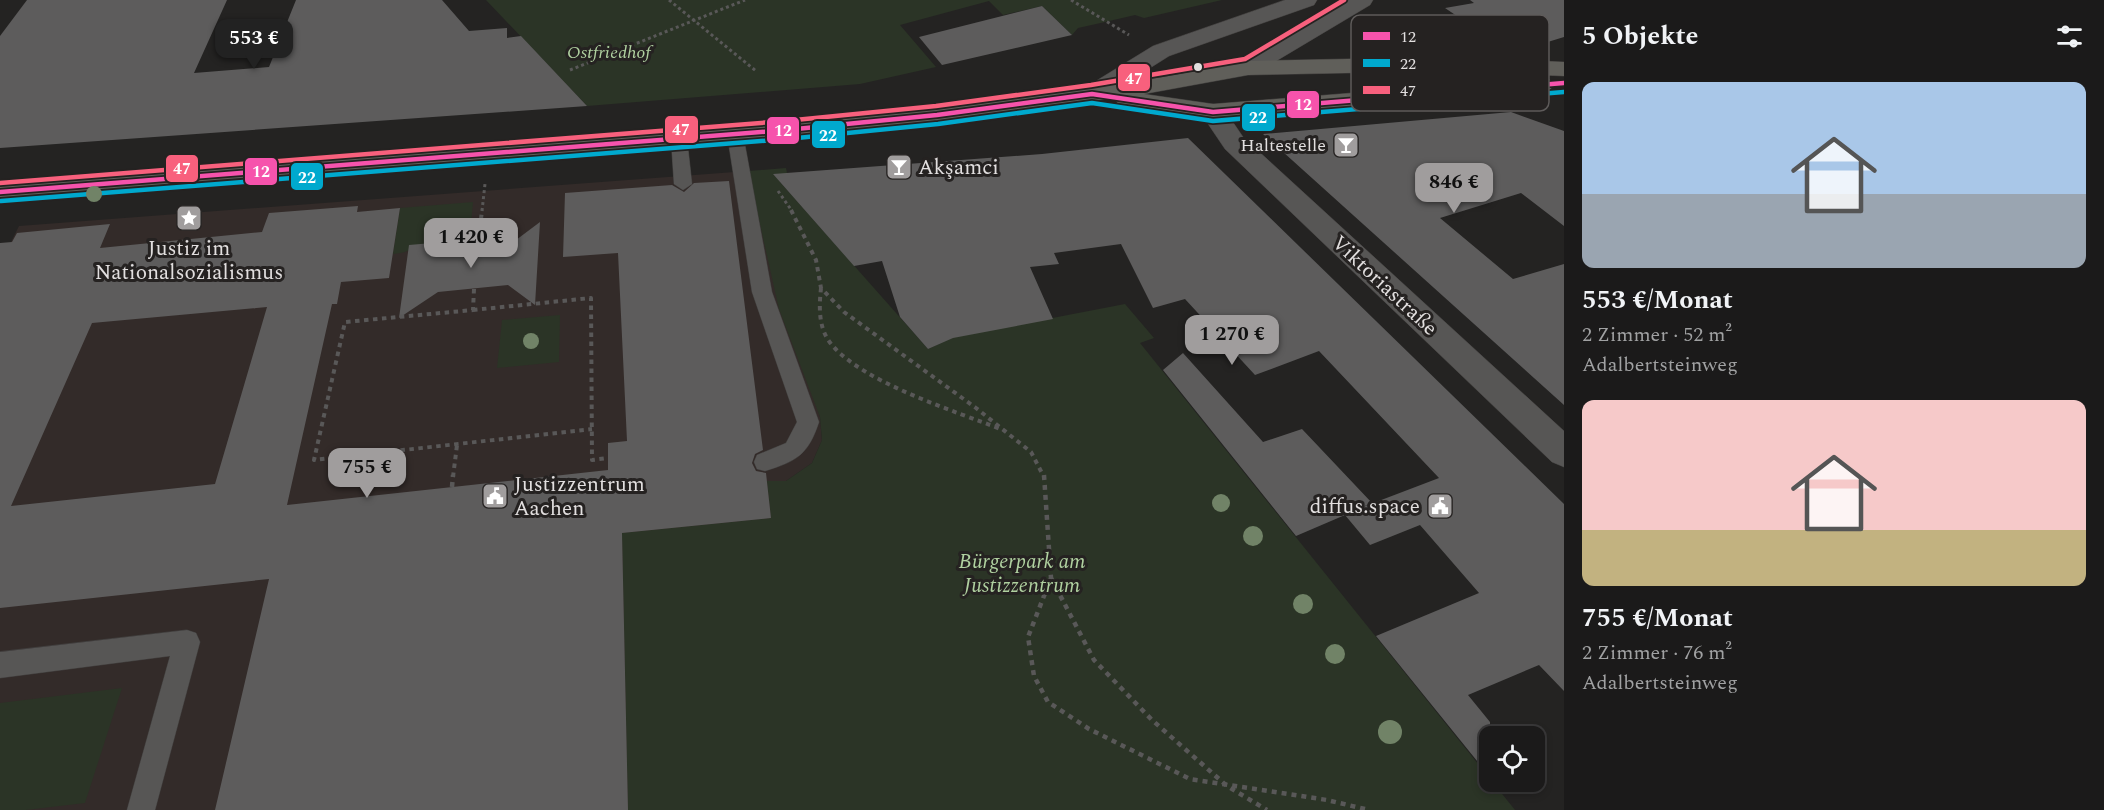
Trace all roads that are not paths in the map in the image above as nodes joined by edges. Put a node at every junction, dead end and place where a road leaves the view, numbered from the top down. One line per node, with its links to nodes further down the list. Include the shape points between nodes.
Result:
1 (1306, 0): 9 (main road, via 1161,51)
2 (1362, 0): 4 (main road)
3 (1351, 66): 4 (main road)
4 (1248, 68): 9 (main road)
5 (1549, 68): 6 (main road)
6 (1564, 69)
7 (1564, 83): 8 (main road)
8 (1549, 84)
9 (1092, 94): 11 (main road); 12 (main road, via 937,115)
10 (1351, 101): 11 (main road)
11 (1213, 112): 16 (main road, Viktoriastraße, via 1234,143)
12 (735, 134): 13 (main road); 17 (lane, via 762,292 808,422 803,440 789,454)
13 (679, 139): 14 (lane); 15 (main road)
14 (683, 184)
15 (0, 192)
16 (1564, 452)
17 (765, 462)
18 (0, 664): 19 (lane, via 187,642)
19 (141, 810)

